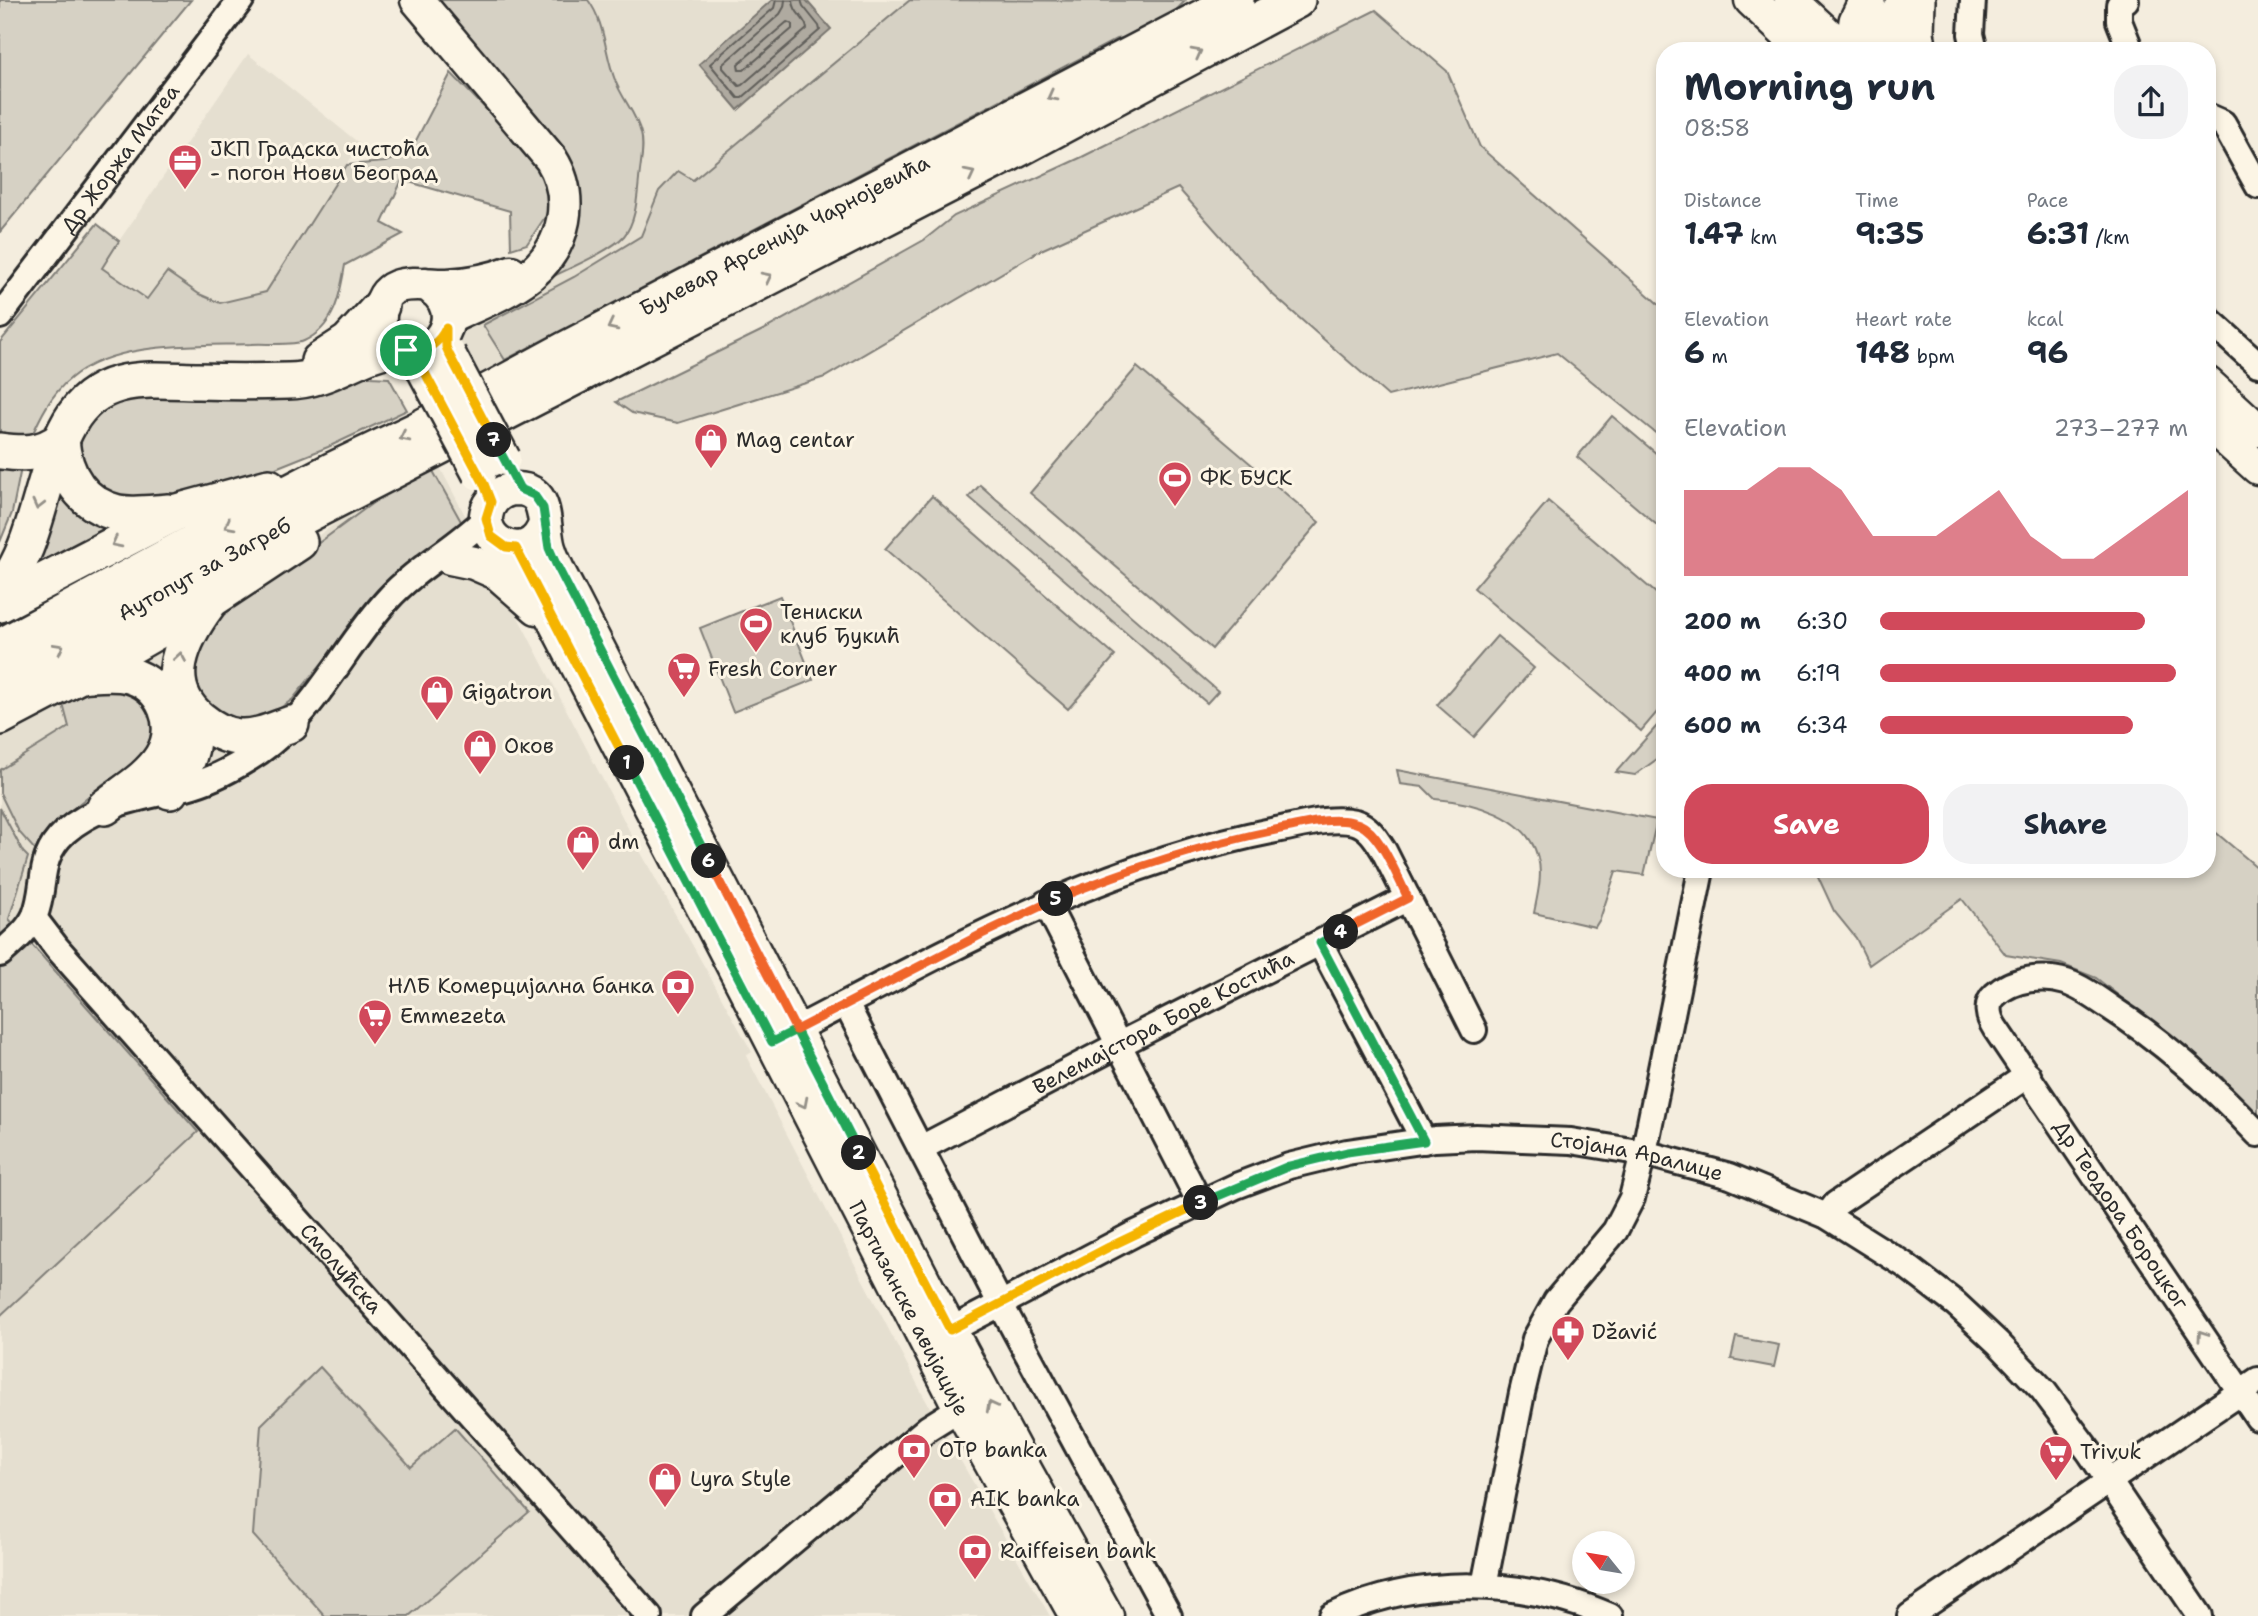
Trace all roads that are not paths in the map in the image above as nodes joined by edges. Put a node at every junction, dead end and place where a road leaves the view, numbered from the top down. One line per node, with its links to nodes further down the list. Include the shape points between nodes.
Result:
1 (241, 0): 25 (street, Др Жоржа Матеа)
2 (417, 0): 22 (main road, via 558,170 564,194 563,225)
3 (1236, 0): 19 (highway, Булевар Арсенија Чарнојевића)
4 (1297, 0): 19 (highway, Булевар Арсенија Чарнојевића, one-way to 4)
5 (1751, 0): 12 (main road)
6 (1791, 0): 13 (main road)
7 (1867, 0): 14 (highway)
8 (1906, 0): 15 (highway)
9 (1917, 0): 16 (highway)
10 (1973, 0): 17 (street)
11 (2126, 0): 18 (street, via 2119,5 2119,21)
12 (1795, 42)
13 (1836, 42)
14 (1854, 42)
15 (1877, 42)
16 (1918, 42)
17 (1972, 42)
18 (2127, 42)
19 (1135, 69): 35 (highway, Булевар Арсенија Чарнојевића, one-way to 19, via 910,205); 37 (highway, Булевар Арсенија Чарнојевића, one-way to 37, via 565,350 418,430)
20 (2216, 119): 21 (street, via 2223,122)
21 (2258, 186)
22 (547, 257): 23 (main road, via 492,279); 27 (main road, via 527,277)
23 (425, 284): 24 (main road, via 415,282 394,289); 27 (main road, via 442,297)
24 (381, 306): 27 (main road, via 381,328 386,337); 29 (highway, via 332,354)
25 (0, 316)
26 (2216, 326): 28 (street)
27 (428, 344): 29 (highway, via 379,351 323,375); 38 (main road, Партизанске авијације, bridge)
28 (2258, 364)
29 (278, 380): 33 (highway, via 147,378 117,384 86,400)
30 (2216, 391): 31 (main road)
31 (2258, 429)
32 (2216, 430): 36 (main road)
33 (61, 440): 34 (highway, via 31,454); 39 (highway, via 62,460 70,478 100,507 132,514); 42 (highway, one-way to 42, via 30,537)
34 (0, 452)
35 (411, 460): 43 (highway); 48 (highway, Аутопут за Загреб, one-way to 35)
36 (2258, 468)
37 (333, 470): 39 (highway); 46 (highway, Аутопут за Загреб, one-way to 46)
38 (495, 507): 40 (main road, via 531,544); 40 (main road, Партизанске авијације, via 520,489 528,491 540,501); 41 (street); 45 (main road, Партизанске авијације)
39 (177, 512): 44 (highway, one-way to 44)
40 (545, 524): 64 (main road, Партизанске авијације, via 558,568)
41 (438, 562): 45 (main road, via 481,565 497,573); 51 (street, via 400,586 380,608)
42 (0, 592)
43 (211, 600): 47 (highway); 49 (highway, one-way to 43, via 182,647)
44 (0, 604)
45 (556, 624): 64 (main road, Партизанске авијације)
46 (0, 647)
47 (80, 675): 49 (highway, via 133,677); 50 (highway)
48 (0, 681)
49 (177, 709): 51 (highway, via 236,737); 52 (highway); 55 (highway, via 169,740 155,766)
50 (0, 718)
51 (291, 724): 53 (street)
52 (193, 743): 53 (highway, via 210,754); 54 (highway)
53 (246, 760): 54 (street, via 218,776)
54 (170, 792): 55 (street)
55 (105, 807): 59 (street, via 57,842 42,872)
56 (1699, 878): 70 (street)
57 (1408, 898): 58 (street, via 1369,831 1345,820 1259,833 1172,856); 60 (street, Велемајстора Боре Костића); 63 (street)
58 (1046, 903): 62 (street); 65 (street)
59 (34, 918): 61 (street); 80 (street, Смолућска)
60 (1320, 943): 65 (street, Велемајстора Боре Костића); 68 (street)
61 (0, 954)
62 (846, 1004): 64 (street); 69 (street)
63 (1474, 1030)
64 (784, 1036): 74 (main road, Партизанске авијације)
65 (1118, 1045): 69 (street, Велемајстора Боре Костића); 71 (street)
66 (2028, 1075): 67 (street, Др Теодора Бороцког, via 1995,1028 1988,1009 1994,996 2007,986 2054,979 2080,988 2145,1031); 72 (street, via 1836,1204); 75 (street, Др Теодора Бороцког, one-way to 66)
67 (2258, 1134)
68 (1424, 1141): 70 (street, Стојана Аралице, via 1536,1139); 71 (street, Стојана Аралице, via 1289,1166)
69 (921, 1148): 73 (street)
70 (1644, 1153): 72 (street, Стојана Аралице, via 1730,1176); 79 (street, via 1622,1220 1556,1301 1535,1339)
71 (1200, 1203): 73 (street, Стојана Аралице)
72 (1827, 1216): 78 (street, Стојана Аралице, via 1937,1289 1998,1343 2043,1390)
73 (1000, 1303): 74 (street, Стојана Аралице); 84 (street)
74 (938, 1336): 76 (main road, Партизанске авијације); 83 (main road, Партизанске авијације, one-way to 74)
75 (2249, 1386): 77 (street, Др Теодора Бороцког); 78 (street)
76 (960, 1408): 81 (street, via 928,1428); 82 (main road, Партизанске авијације)
77 (2258, 1418)
78 (2109, 1481): 87 (street); 88 (street, Стојана Аралице)
79 (1483, 1586): 85 (street, via 1405,1592); 86 (street, via 1543,1594)
80 (649, 1616)
81 (704, 1616)
82 (1076, 1616)
83 (1107, 1616)
84 (1169, 1616)
85 (1332, 1616)
86 (1610, 1616)
87 (1910, 1616)
88 (2200, 1616)

